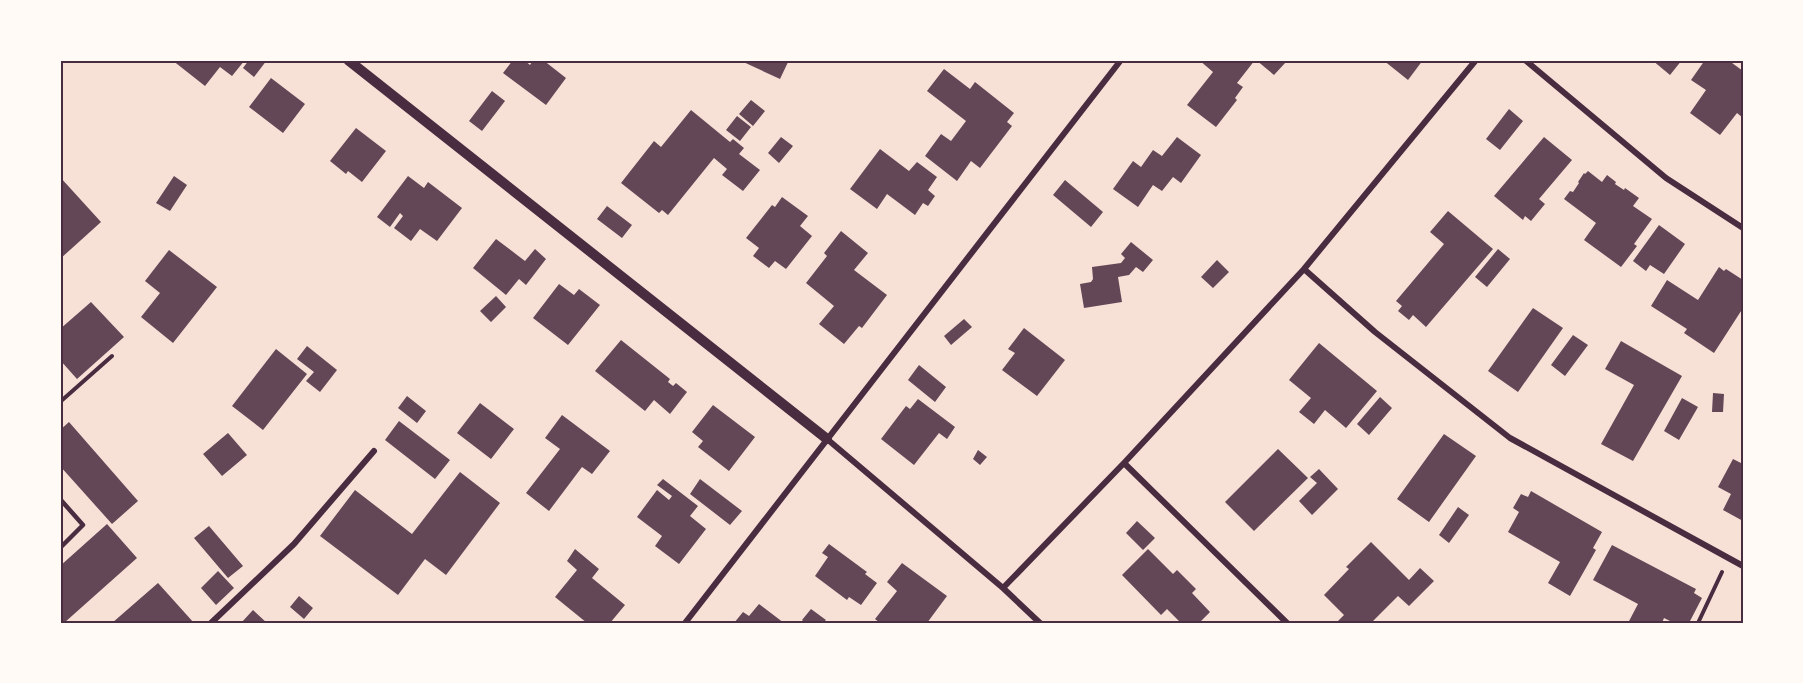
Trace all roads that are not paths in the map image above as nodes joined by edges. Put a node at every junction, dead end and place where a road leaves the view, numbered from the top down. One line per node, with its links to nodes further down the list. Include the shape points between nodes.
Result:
1 (348, 60): 7 (street)
2 (1121, 60): 7 (street)
3 (1476, 60): 6 (street)
4 (1525, 60): 5 (street, via 1666,178)
5 (1743, 228)
6 (1304, 269): 9 (street); 12 (street, via 1375,332 1510,438)
7 (827, 439): 13 (street); 15 (street)
8 (374, 450): 14 (street, via 294,544)
9 (1124, 463): 13 (street); 17 (street)
10 (60, 499): 11 (lane, via 83,525)
11 (60, 548)
12 (1743, 566)
13 (1003, 588): 16 (street)
14 (211, 623)
15 (685, 623)
16 (1040, 623)
17 (1287, 623)

